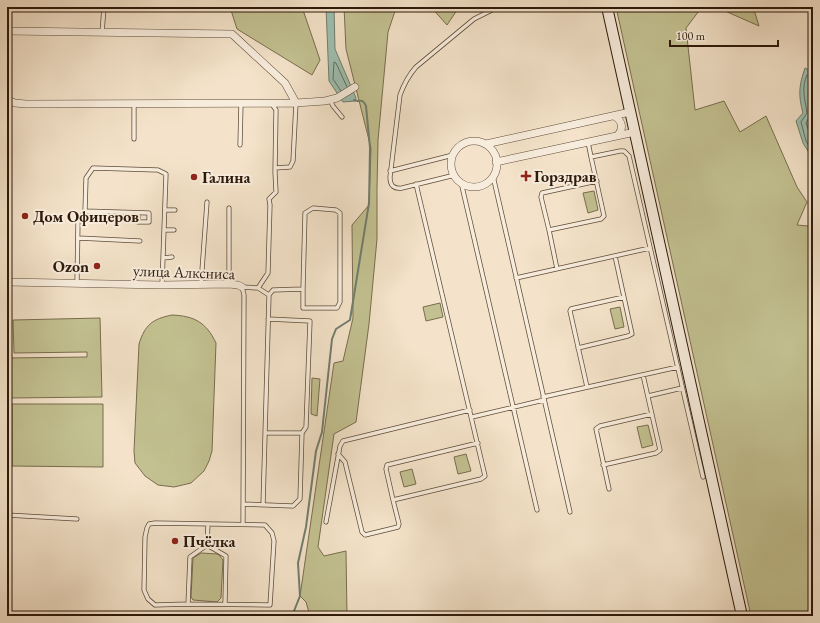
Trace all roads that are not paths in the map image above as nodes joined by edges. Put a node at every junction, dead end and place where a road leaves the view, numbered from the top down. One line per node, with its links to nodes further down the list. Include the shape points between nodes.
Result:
1 (104, 7): 5 (lane)
2 (498, 7): 26 (lane, via 474,19 408,75 400,95)
3 (607, 7): 13 (main road)
4 (7, 31): 5 (street)
5 (102, 33): 12 (street, via 232,34 285,83)
6 (355, 87): 8 (street)
7 (7, 100): 9 (street, via 26,104)
8 (330, 100): 12 (street); 15 (lane)
9 (134, 103): 10 (street); 18 (lane)
10 (241, 103): 11 (street); 21 (lane)
11 (271, 103): 12 (street); 25 (lane, via 276,110)
12 (296, 103): 25 (lane, via 293,161 290,167)
13 (630, 112): 14 (street); 16 (main road)
14 (614, 116): 17 (street, via 622,125); 20 (street)
15 (342, 117)
16 (635, 132): 17 (street); 91 (main road)
17 (618, 135): 19 (street)
18 (134, 139)
19 (588, 142): 23 (lane); 24 (street)
20 (486, 144): 22 (street, via 469,142 459,147); 24 (street, via 494,153)
21 (240, 145)
22 (453, 155): 26 (lane); 27 (street, via 451,163)
23 (591, 157): 29 (lane); 43 (lane, via 620,151 629,156)
24 (496, 162): 28 (street)
25 (275, 168): 55 (lane, via 276,192 269,199 268,273)
26 (390, 171): 31 (lane, via 390,182 394,188)
27 (455, 175): 30 (street); 31 (lane)
28 (493, 176): 30 (street, via 479,186); 48 (lane)
29 (597, 181): 40 (lane, via 603,218); 40 (lane, via 542,193)
30 (461, 182): 67 (lane)
31 (416, 184): 68 (lane)
32 (207, 202): 51 (lane)
33 (229, 208): 52 (lane)
34 (165, 210): 35 (lane); 36 (lane, via 166,174 158,170 92,168 86,178); 38 (lane)
35 (176, 210)
36 (85, 211): 37 (lane); 41 (lane, via 78,221)
37 (138, 212)
38 (164, 230): 39 (lane); 46 (lane)
39 (174, 230)
40 (549, 230): 47 (lane)
41 (78, 238): 42 (lane); 50 (lane)
42 (140, 241)
43 (650, 248): 44 (lane); 61 (lane)
44 (615, 256): 47 (lane); 58 (lane)
45 (172, 257): 46 (lane)
46 (163, 258): 53 (lane)
47 (557, 269): 48 (lane)
48 (516, 278): 66 (lane)
49 (7, 282): 50 (street, улица Алксниса)
50 (78, 283): 53 (street, улица Алксниса)
51 (201, 284): 52 (street, улица Алксниса); 53 (street, улица Алксниса)
52 (229, 284): 54 (street, улица Алксниса)
53 (162, 285)
54 (242, 287): 55 (lane, улица Алксниса); 79 (lane)
55 (258, 288): 57 (lane, улица Алксниса)
56 (303, 289): 56 (lane, via 305,213 313,208 336,210 340,213 340,302 337,308 303,308); 57 (lane, via 273,290)
57 (268, 295): 59 (lane)
58 (624, 297): 60 (lane, via 571,309); 60 (lane, via 631,336)
59 (268, 319): 71 (lane); 72 (lane, via 310,321 306,427)
60 (578, 348): 63 (lane)
61 (678, 367): 62 (lane); 64 (lane)
62 (643, 375): 63 (lane); 65 (lane)
63 (587, 387): 66 (lane)
64 (682, 388): 65 (lane); 76 (lane)
65 (648, 396): 69 (lane)
66 (544, 399): 67 (lane); 82 (lane)
67 (513, 408): 70 (lane); 81 (lane)
68 (470, 410): 70 (lane); 74 (lane, via 346,439 340,443)
69 (652, 414): 75 (lane, via 658,452); 75 (lane, via 597,426)
70 (472, 417): 73 (lane)
71 (265, 433): 72 (lane); 80 (lane)
72 (302, 433): 80 (lane, via 300,499 293,506)
73 (478, 443): 78 (lane, via 484,478); 78 (lane, via 387,465)
74 (338, 454): 78 (lane, via 346,462 363,534 398,528); 85 (lane)
75 (604, 465): 77 (lane)
76 (703, 478)
77 (609, 489)
78 (394, 500)
79 (243, 504): 80 (lane); 87 (lane)
80 (263, 505)
81 (537, 510)
82 (570, 512)
83 (7, 515): 84 (lane)
84 (77, 519)
85 (326, 522)
86 (208, 524): 87 (lane); 88 (lane); 89 (lane, via 154,523 149,524 147,528 144,590 148,599 155,605)
87 (243, 524): 90 (lane, via 265,525 272,532 274,540 270,605)
88 (207, 545): 89 (lane, via 190,557); 90 (lane, via 226,556)
89 (188, 604): 90 (lane)
90 (225, 604)
91 (742, 616)

